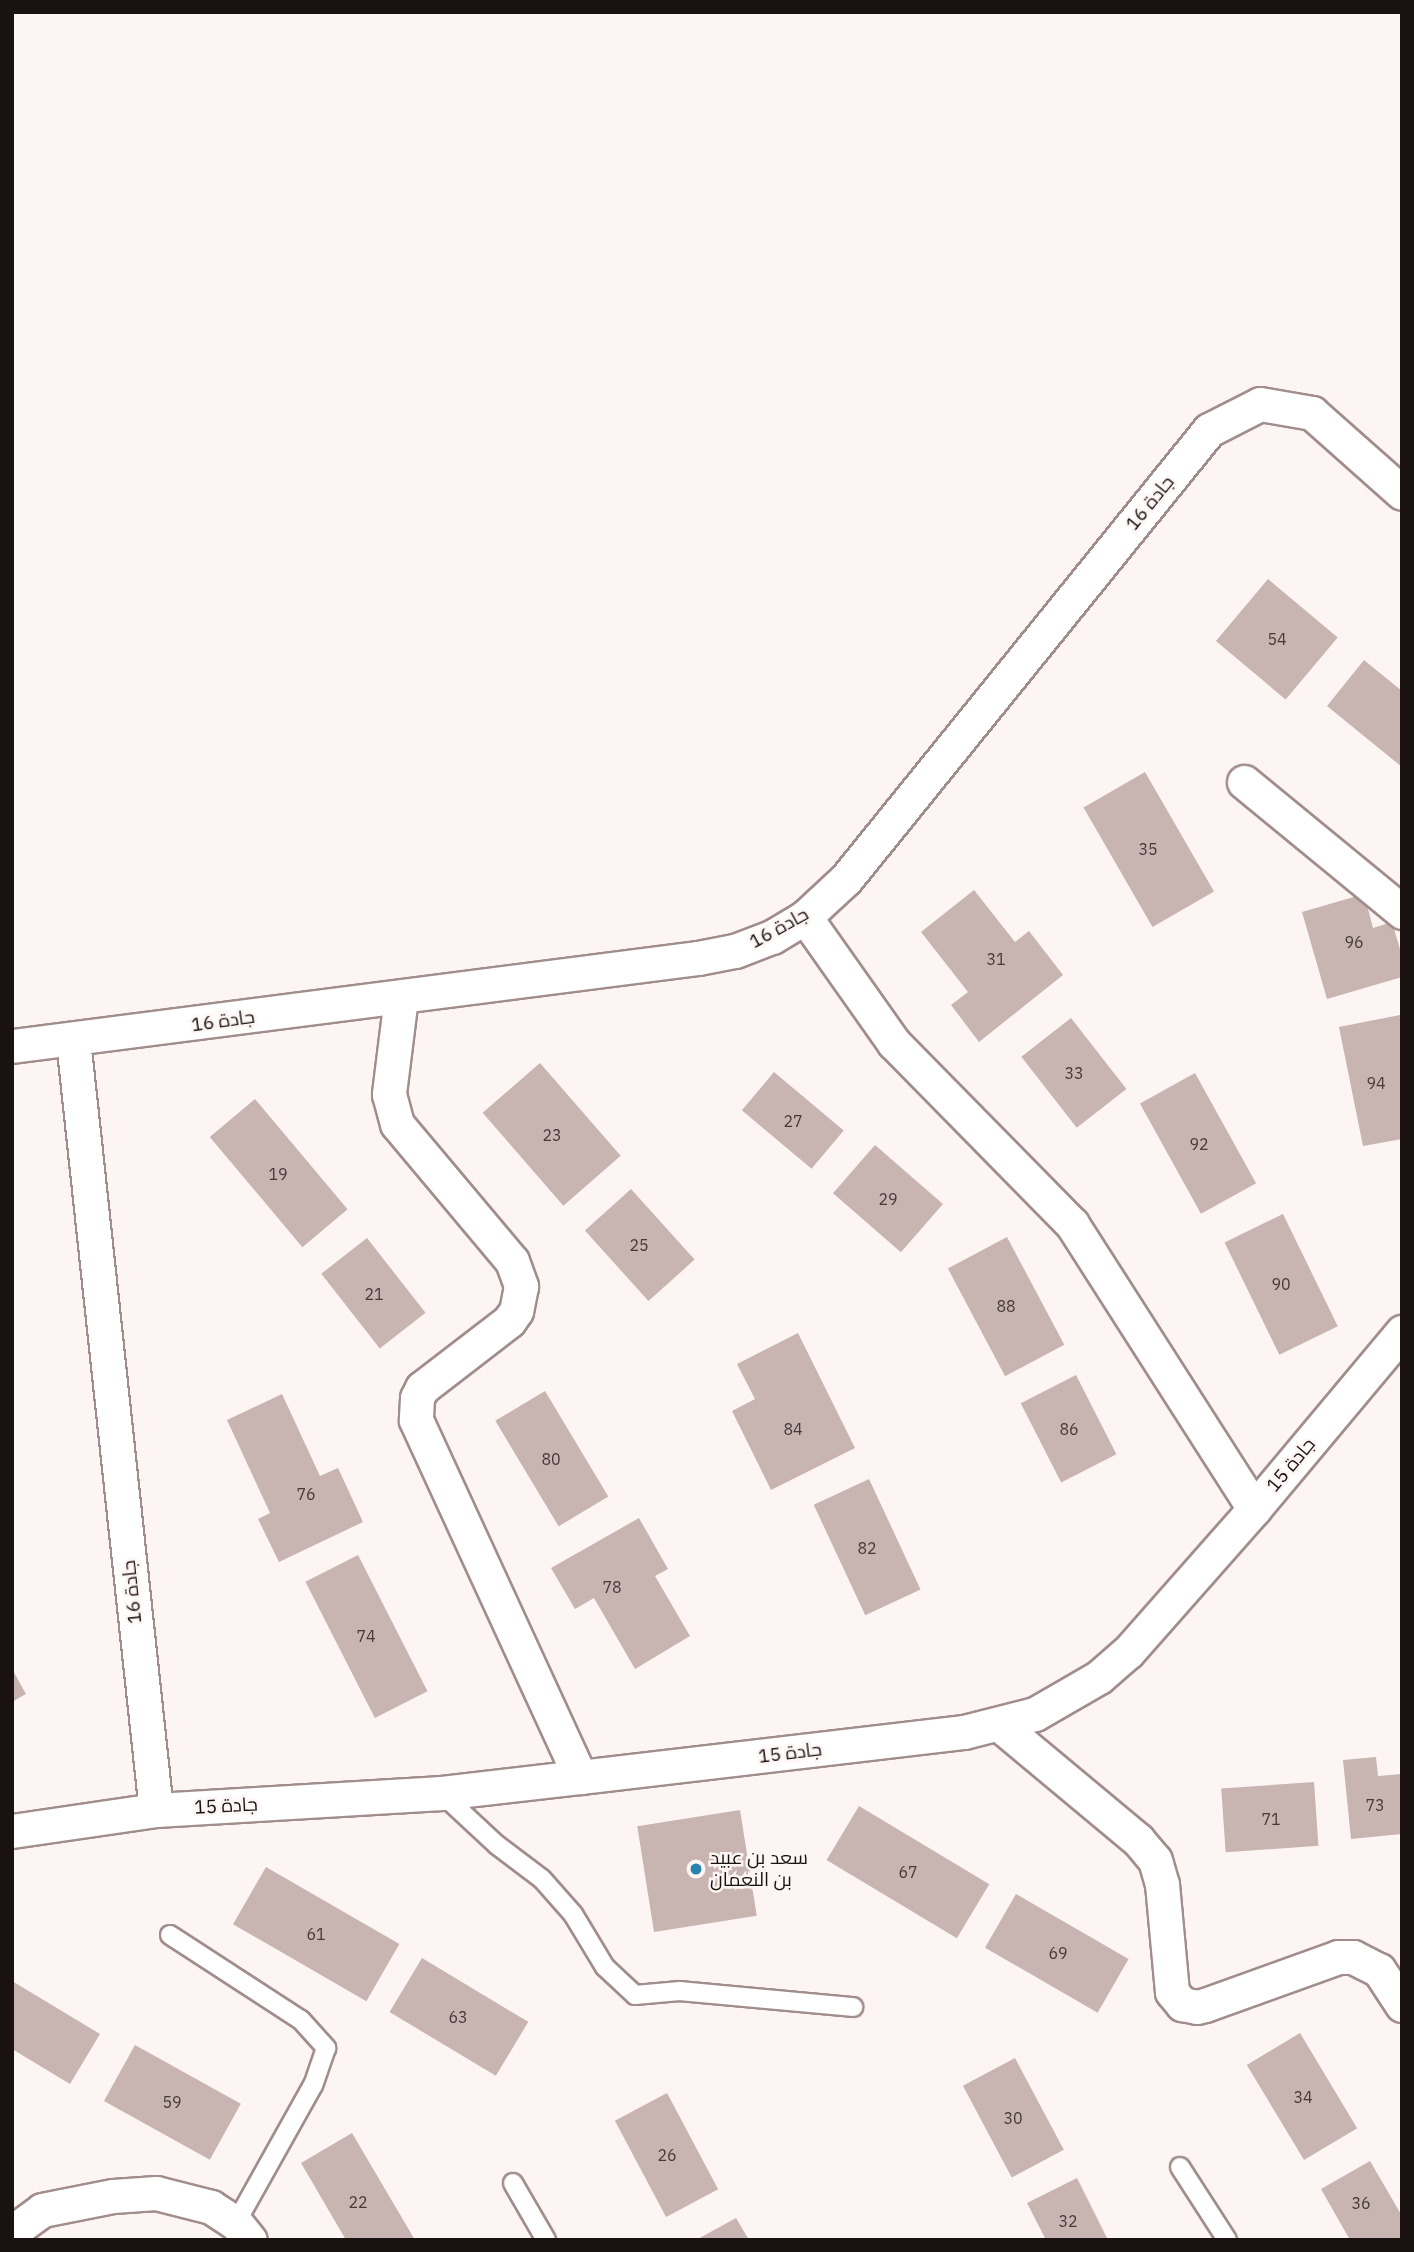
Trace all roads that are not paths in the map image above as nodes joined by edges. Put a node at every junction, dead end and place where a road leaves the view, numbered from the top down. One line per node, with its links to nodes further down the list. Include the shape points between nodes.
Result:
1 (1402, 493): 4 (street, جادة 16, via 1312,413 1260,404 1209,430 846,879)
2 (1244, 782): 3 (street)
3 (1402, 912)
4 (805, 917): 5 (street, جادة 16, via 772,937 735,951); 9 (street, via 894,1044 1072,1224)
5 (401, 997): 6 (street, جادة 16); 11 (street, via 389,1094 397,1124 512,1261 521,1286 509,1321 422,1388 416,1420)
6 (73, 1040): 7 (street, جادة 16); 13 (street, جادة 16)
7 (12, 1046)
8 (1402, 1332): 9 (street, جادة 15)
9 (1254, 1509): 10 (street, جادة 15, via 1154,1624 1099,1677 1035,1714)
10 (1000, 1725): 11 (street, جادة 15); 16 (street, via 1138,1840 1155,1860 1162,1884 1172,1992 1182,2004 1205,2005 1338,1957 1360,1960 1379,1970)
11 (580, 1777): 12 (street, جادة 15)
12 (441, 1793): 13 (street, جادة 15); 17 (lane, via 542,1879 573,1914 605,1967 635,1996 680,1991)
13 (156, 1810): 14 (street, جادة 15)
14 (12, 1831)
15 (170, 1935): 20 (lane, via 301,2020 326,2048)
16 (1402, 2006)
17 (853, 2007)
18 (1180, 2167): 23 (lane)
19 (513, 2183): 22 (lane)
20 (243, 2231): 21 (street, via 211,2207 156,2193 42,2210)
21 (12, 2232)
22 (546, 2240)
23 (1227, 2240)

